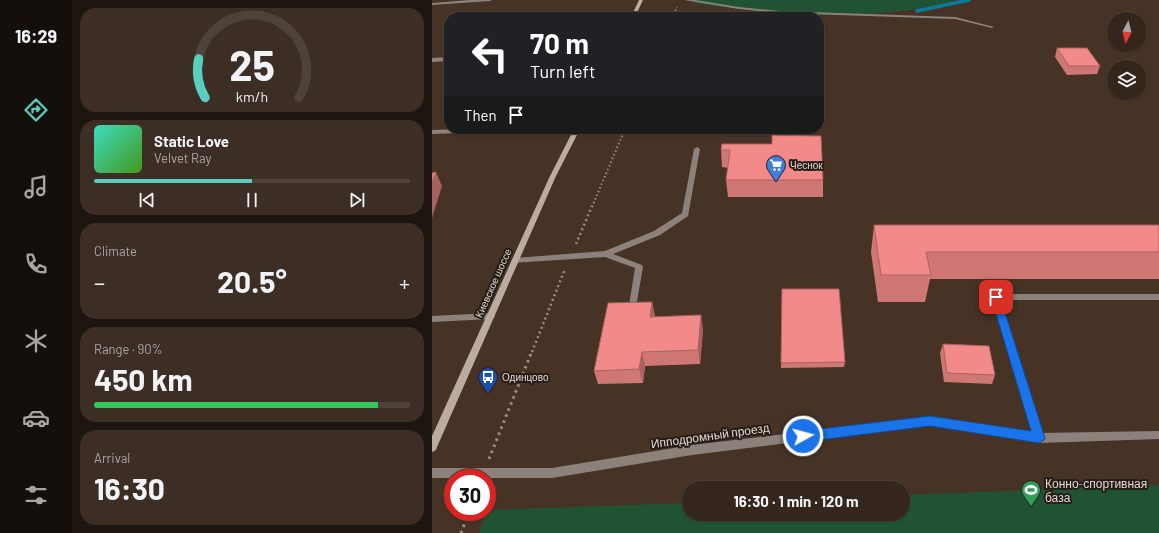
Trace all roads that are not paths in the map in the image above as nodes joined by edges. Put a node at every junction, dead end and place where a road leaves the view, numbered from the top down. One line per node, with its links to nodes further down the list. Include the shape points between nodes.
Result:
1 (490, 0): 4 (street)
2 (641, 0): 5 (main road)
3 (686, 0): 6 (street)
4 (432, 4)
5 (635, 12)
6 (780, 12)
7 (824, 14): 8 (street, via 955,18)
8 (992, 26)
9 (444, 59): 10 (street)
10 (432, 60)
11 (432, 132): 12 (street)
12 (444, 132)
13 (574, 134): 16 (main road, Киевское шоссе)
14 (697, 149): 15 (street, via 685,214 657,232)
15 (606, 254): 16 (street); 18 (street, via 639,267)
16 (515, 261): 19 (main road, Киевское шоссе)
17 (1159, 297): 22 (street, via 996,297)
18 (633, 305)
19 (491, 316): 20 (street); 23 (main road, Киевское шоссе)
20 (432, 319)
21 (1159, 435): 22 (street, Ипподромный проезд)
22 (1039, 438): 24 (street, Ипподромный проезд, via 930,421 692,450 552,473)
23 (432, 447)
24 (432, 473)

